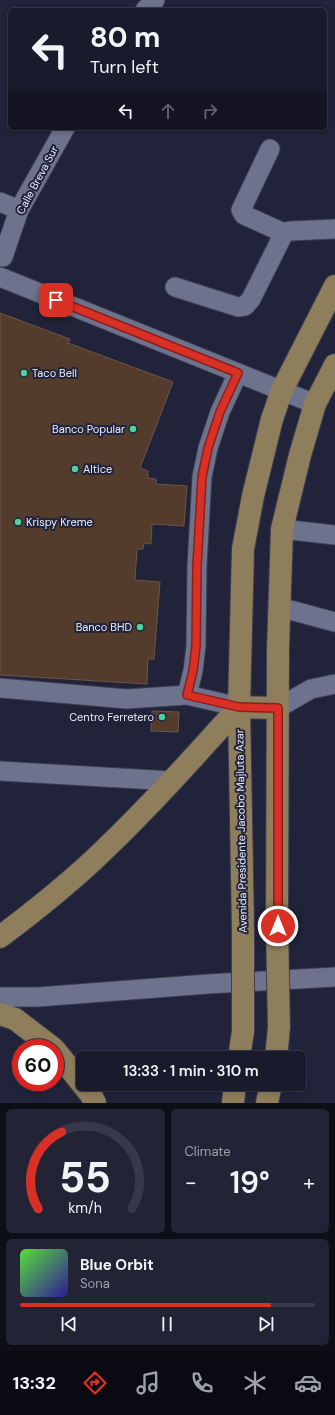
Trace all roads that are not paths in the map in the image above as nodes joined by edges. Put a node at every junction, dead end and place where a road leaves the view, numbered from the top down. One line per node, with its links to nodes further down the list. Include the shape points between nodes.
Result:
1 (155, 0): 2 (street)
2 (147, 8)
3 (64, 130): 6 (street, Calle Breva Sur)
4 (270, 149): 8 (street, via 241,210 244,215)
5 (0, 202): 6 (street)
6 (19, 210): 9 (street, Calle Breva Sur)
7 (335, 229): 8 (street)
8 (284, 233): 12 (street, via 245,306 238,308)
9 (3, 257)
10 (0, 277): 14 (street)
11 (335, 286): 15 (main road, Avenida Presidente Jacobo Majluta Azar)
12 (175, 287)
13 (335, 366): 16 (main road)
14 (238, 373): 15 (street); 24 (street, via 220,412 202,477 196,646)
15 (282, 390): 16 (street); 25 (main road, Avenida Presidente Jacobo Majluta Azar, via 253,496 244,549)
16 (315, 404): 18 (main road)
17 (335, 521): 19 (street)
18 (282, 529): 19 (street); 20 (main road)
19 (327, 534)
20 (279, 607): 21 (street); 26 (main road)
21 (335, 622)
22 (335, 684): 26 (street, via 311,689)
23 (0, 688): 24 (street, via 127,699)
24 (187, 695): 25 (street)
25 (239, 707): 26 (main road); 28 (main road); 34 (main road, Avenida Presidente Jacobo Majluta Azar, bridge, via 243,929)
26 (278, 708): 35 (main road, bridge, via 280,1027)
27 (0, 771): 28 (street)
28 (172, 781): 29 (main road, via 103,852)
29 (0, 937)
30 (335, 977): 31 (street, via 38,997)
31 (0, 997)
32 (0, 1014): 33 (main road, via 15,1019)
33 (41, 1039)
34 (240, 1051)
35 (277, 1051)
36 (64, 1061): 39 (main road)
37 (235, 1091): 40 (main road)
38 (270, 1091): 41 (main road)
39 (95, 1103)
40 (233, 1103)
41 (268, 1103)

